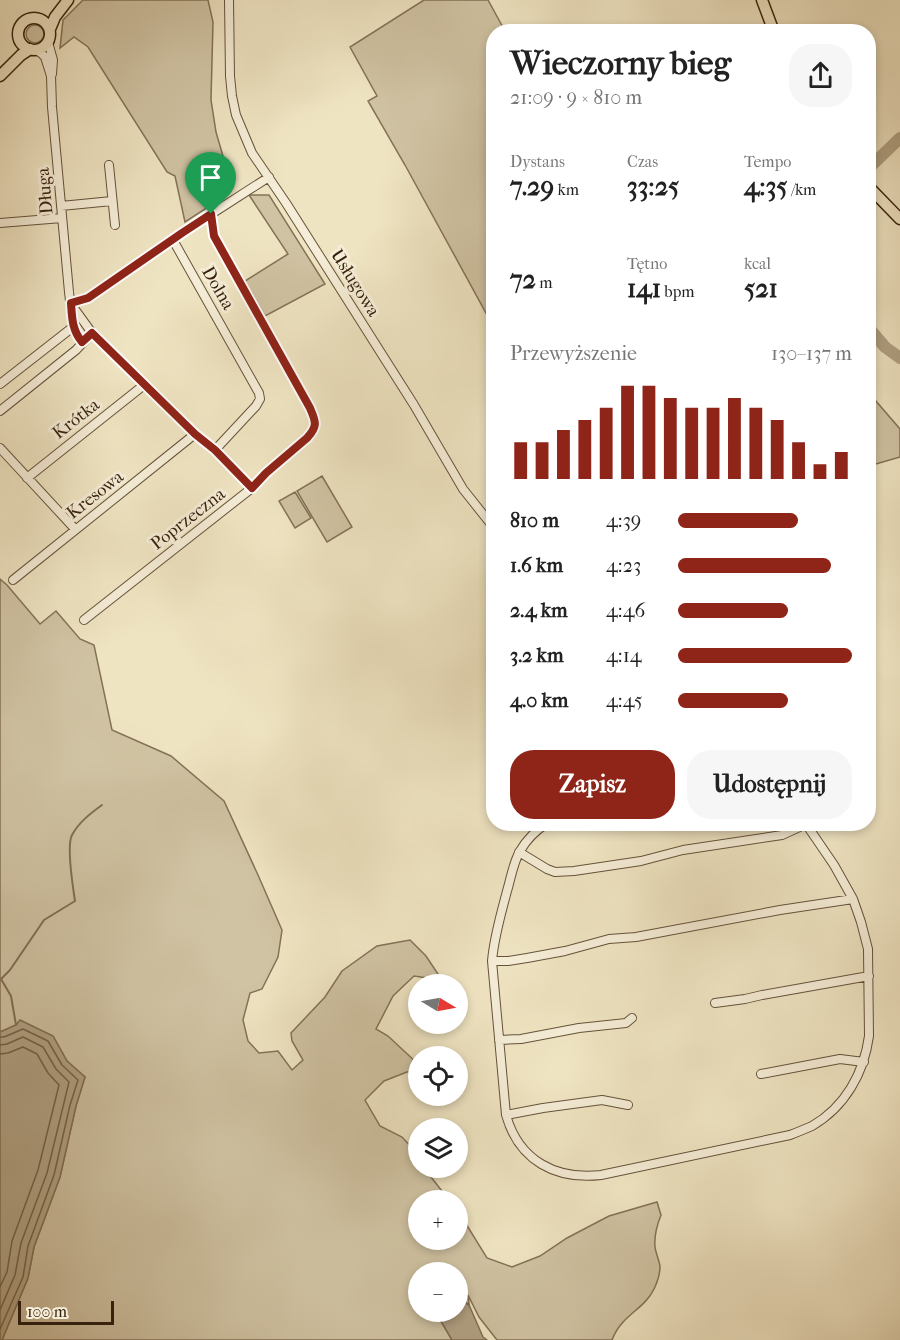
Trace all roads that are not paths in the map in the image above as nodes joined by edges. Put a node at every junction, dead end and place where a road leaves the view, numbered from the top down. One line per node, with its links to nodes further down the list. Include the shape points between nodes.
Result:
1 (67, 0): 4 (main road); 6 (main road)
2 (229, 0): 14 (street, Usługowa, via 230,76 236,115 252,153)
3 (762, 0): 5 (main road)
4 (40, 19): 6 (main road); 7 (main road, via 30,18 23,23)
5 (771, 24)
6 (50, 29): 8 (main road)
7 (20, 40): 9 (main road); 10 (main road)
8 (48, 42): 9 (main road); 12 (street, Długa, via 54,67)
9 (33, 49): 11 (main road); 12 (street, Długa, via 45,57)
10 (0, 70)
11 (0, 76)
12 (51, 76): 17 (street, Długa)
13 (109, 165): 16 (street)
14 (269, 177): 18 (street); 36 (street, Usługowa, via 463,489)
15 (876, 194): 20 (main road)
16 (112, 201): 17 (street); 22 (street)
17 (61, 206): 19 (street, Długa)
18 (211, 214): 23 (street); 35 (street, Poprzeczna, via 214,236 315,420 313,432)
19 (62, 218): 21 (street); 24 (street, Długa)
20 (900, 219)
21 (0, 222)
22 (115, 225)
23 (173, 240): 24 (street, via 88,298); 33 (street, Dolna, via 259,393 256,406)
24 (71, 303): 25 (street, Długa); 26 (street, Długa)
25 (73, 327): 27 (street, Długa); 28 (street)
26 (92, 333): 27 (street); 29 (street, Długa)
27 (82, 342): 30 (street)
28 (0, 384)
29 (144, 385): 31 (street, Długa); 34 (street, Krótka)
30 (0, 411)
31 (195, 434): 33 (street, Długa); 37 (street, Kresowa)
32 (0, 448): 34 (street)
33 (215, 450): 35 (street, Długa)
34 (27, 478): 37 (street)
35 (252, 488): 39 (street, Poprzeczna)
36 (486, 519)
37 (75, 529): 38 (street, Kresowa)
38 (14, 580)
39 (84, 620)
40 (535, 831): 43 (street)
41 (791, 831): 43 (street, via 574,871 555,872)
42 (811, 831): 44 (street)
43 (519, 852): 45 (street, via 493,943)
44 (853, 899): 45 (street); 46 (street, via 868,949)
45 (492, 961): 49 (street)
46 (868, 976): 47 (street); 50 (street, via 869,1036)
47 (715, 1003)
48 (632, 1018): 49 (street, via 626,1023)
49 (499, 1040): 53 (street)
50 (864, 1062): 51 (street, via 840,1059); 53 (street, via 842,1101 813,1125 790,1135 601,1175 573,1176 545,1167 520,1146)
51 (761, 1074)
52 (628, 1105): 53 (street, via 602,1100)
53 (506, 1115)

